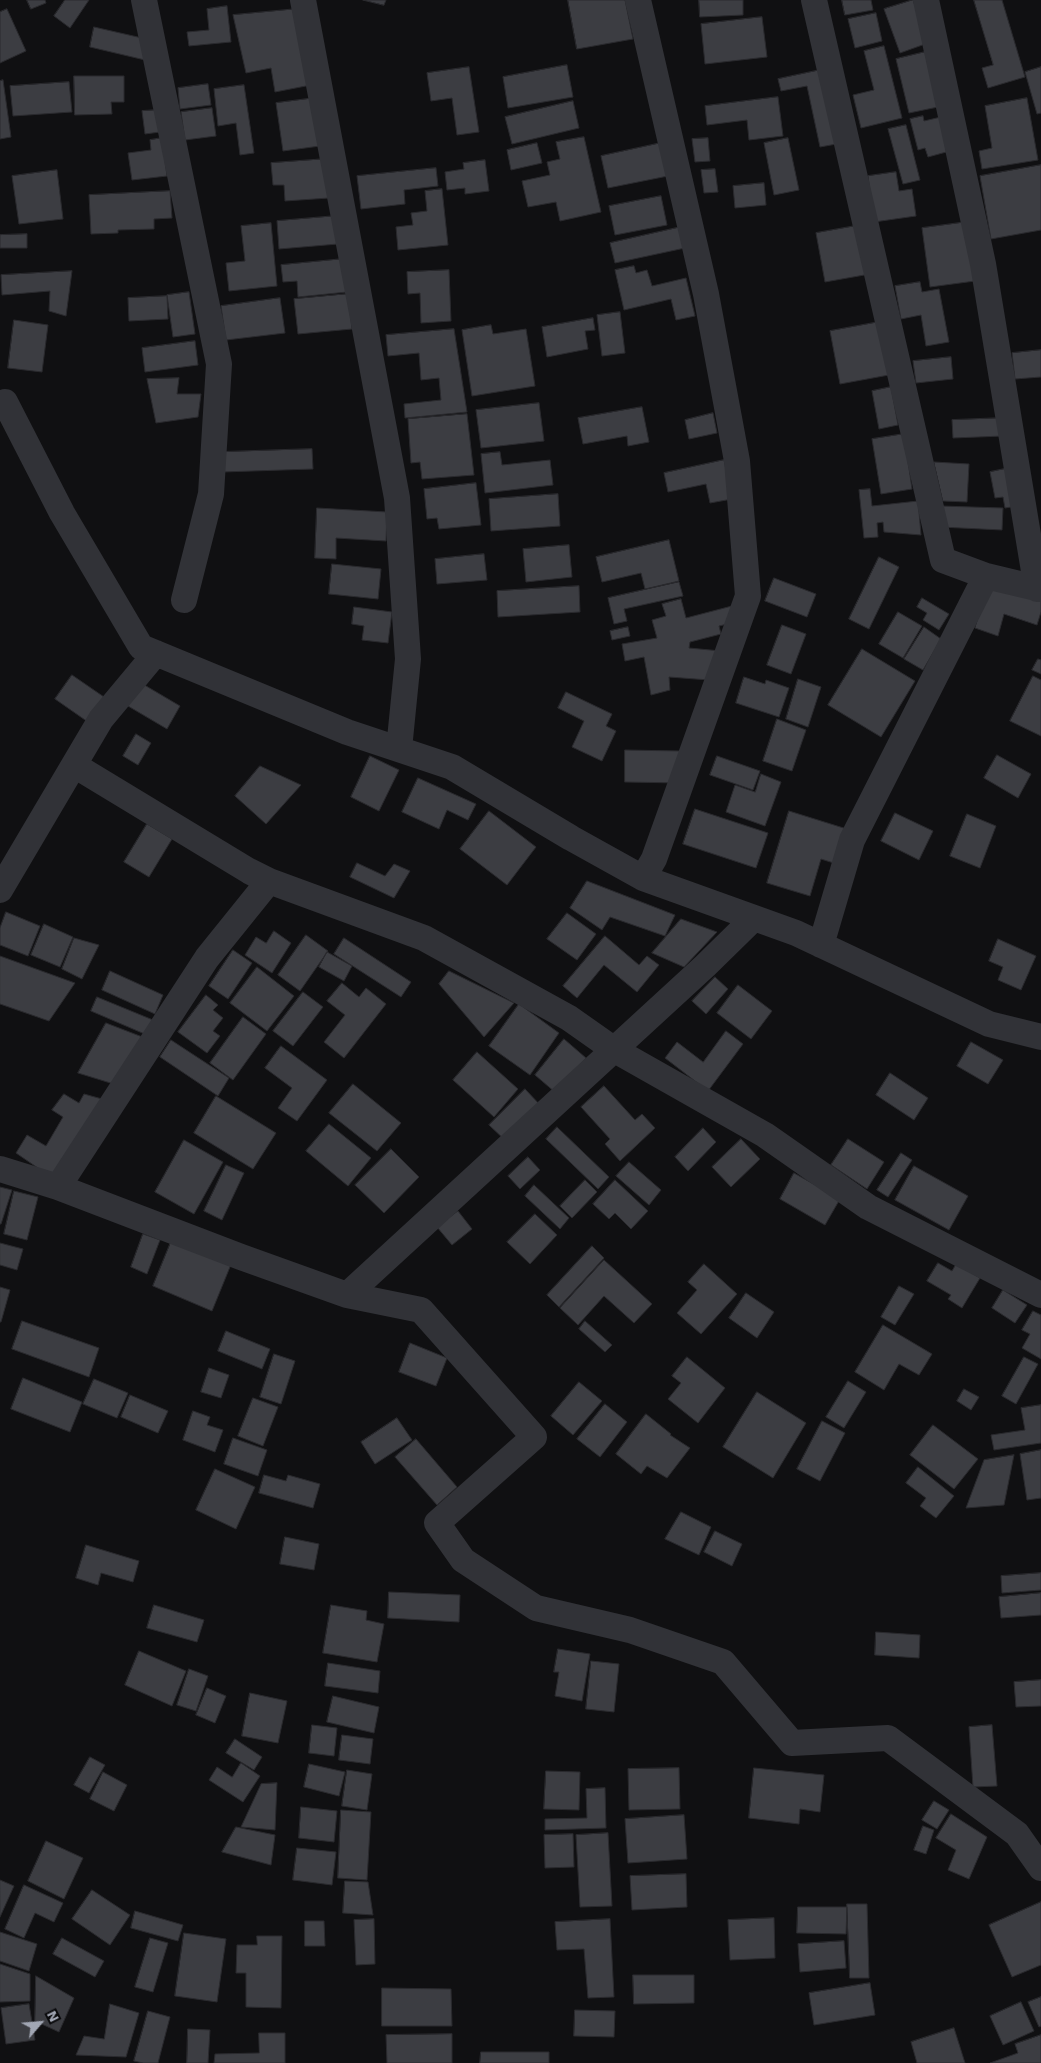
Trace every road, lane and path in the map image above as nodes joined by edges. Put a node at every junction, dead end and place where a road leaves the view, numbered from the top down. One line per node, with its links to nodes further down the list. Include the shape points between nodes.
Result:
1 (144, 0): 9 (street, via 218,364 211,494)
2 (303, 0): 11 (street, via 397,498 408,659)
3 (638, 0): 13 (street, via 706,294 737,460 748,596 654,859)
4 (814, 0): 7 (street, via 943,560)
5 (926, 0): 8 (street, via 983,264)
6 (5, 402): 10 (street, via 62,512 141,647)
7 (986, 576): 8 (street); 17 (street, via 852,840)
8 (1039, 589)
9 (184, 600)
10 (156, 653): 11 (street, via 348,732); 12 (street, via 102,719)
11 (398, 749): 13 (street, via 452,767)
12 (74, 765): 14 (street); 15 (street)
13 (643, 878): 16 (street)
14 (269, 881): 19 (street, via 424,938 569,1018); 21 (street, via 207,958)
15 (0, 890)
16 (754, 918): 17 (street); 19 (street)
17 (821, 945): 18 (street, via 989,1024)
18 (1041, 1037)
19 (613, 1049): 22 (street); 23 (street, via 765,1135 868,1207)
20 (0, 1169): 21 (street)
21 (58, 1187): 22 (street)
22 (347, 1295): 24 (street, via 421,1310 534,1437 437,1523 463,1560 536,1608 630,1630 723,1662 792,1743 888,1738 1017,1834)
23 (1041, 1295)
24 (1041, 1868)

